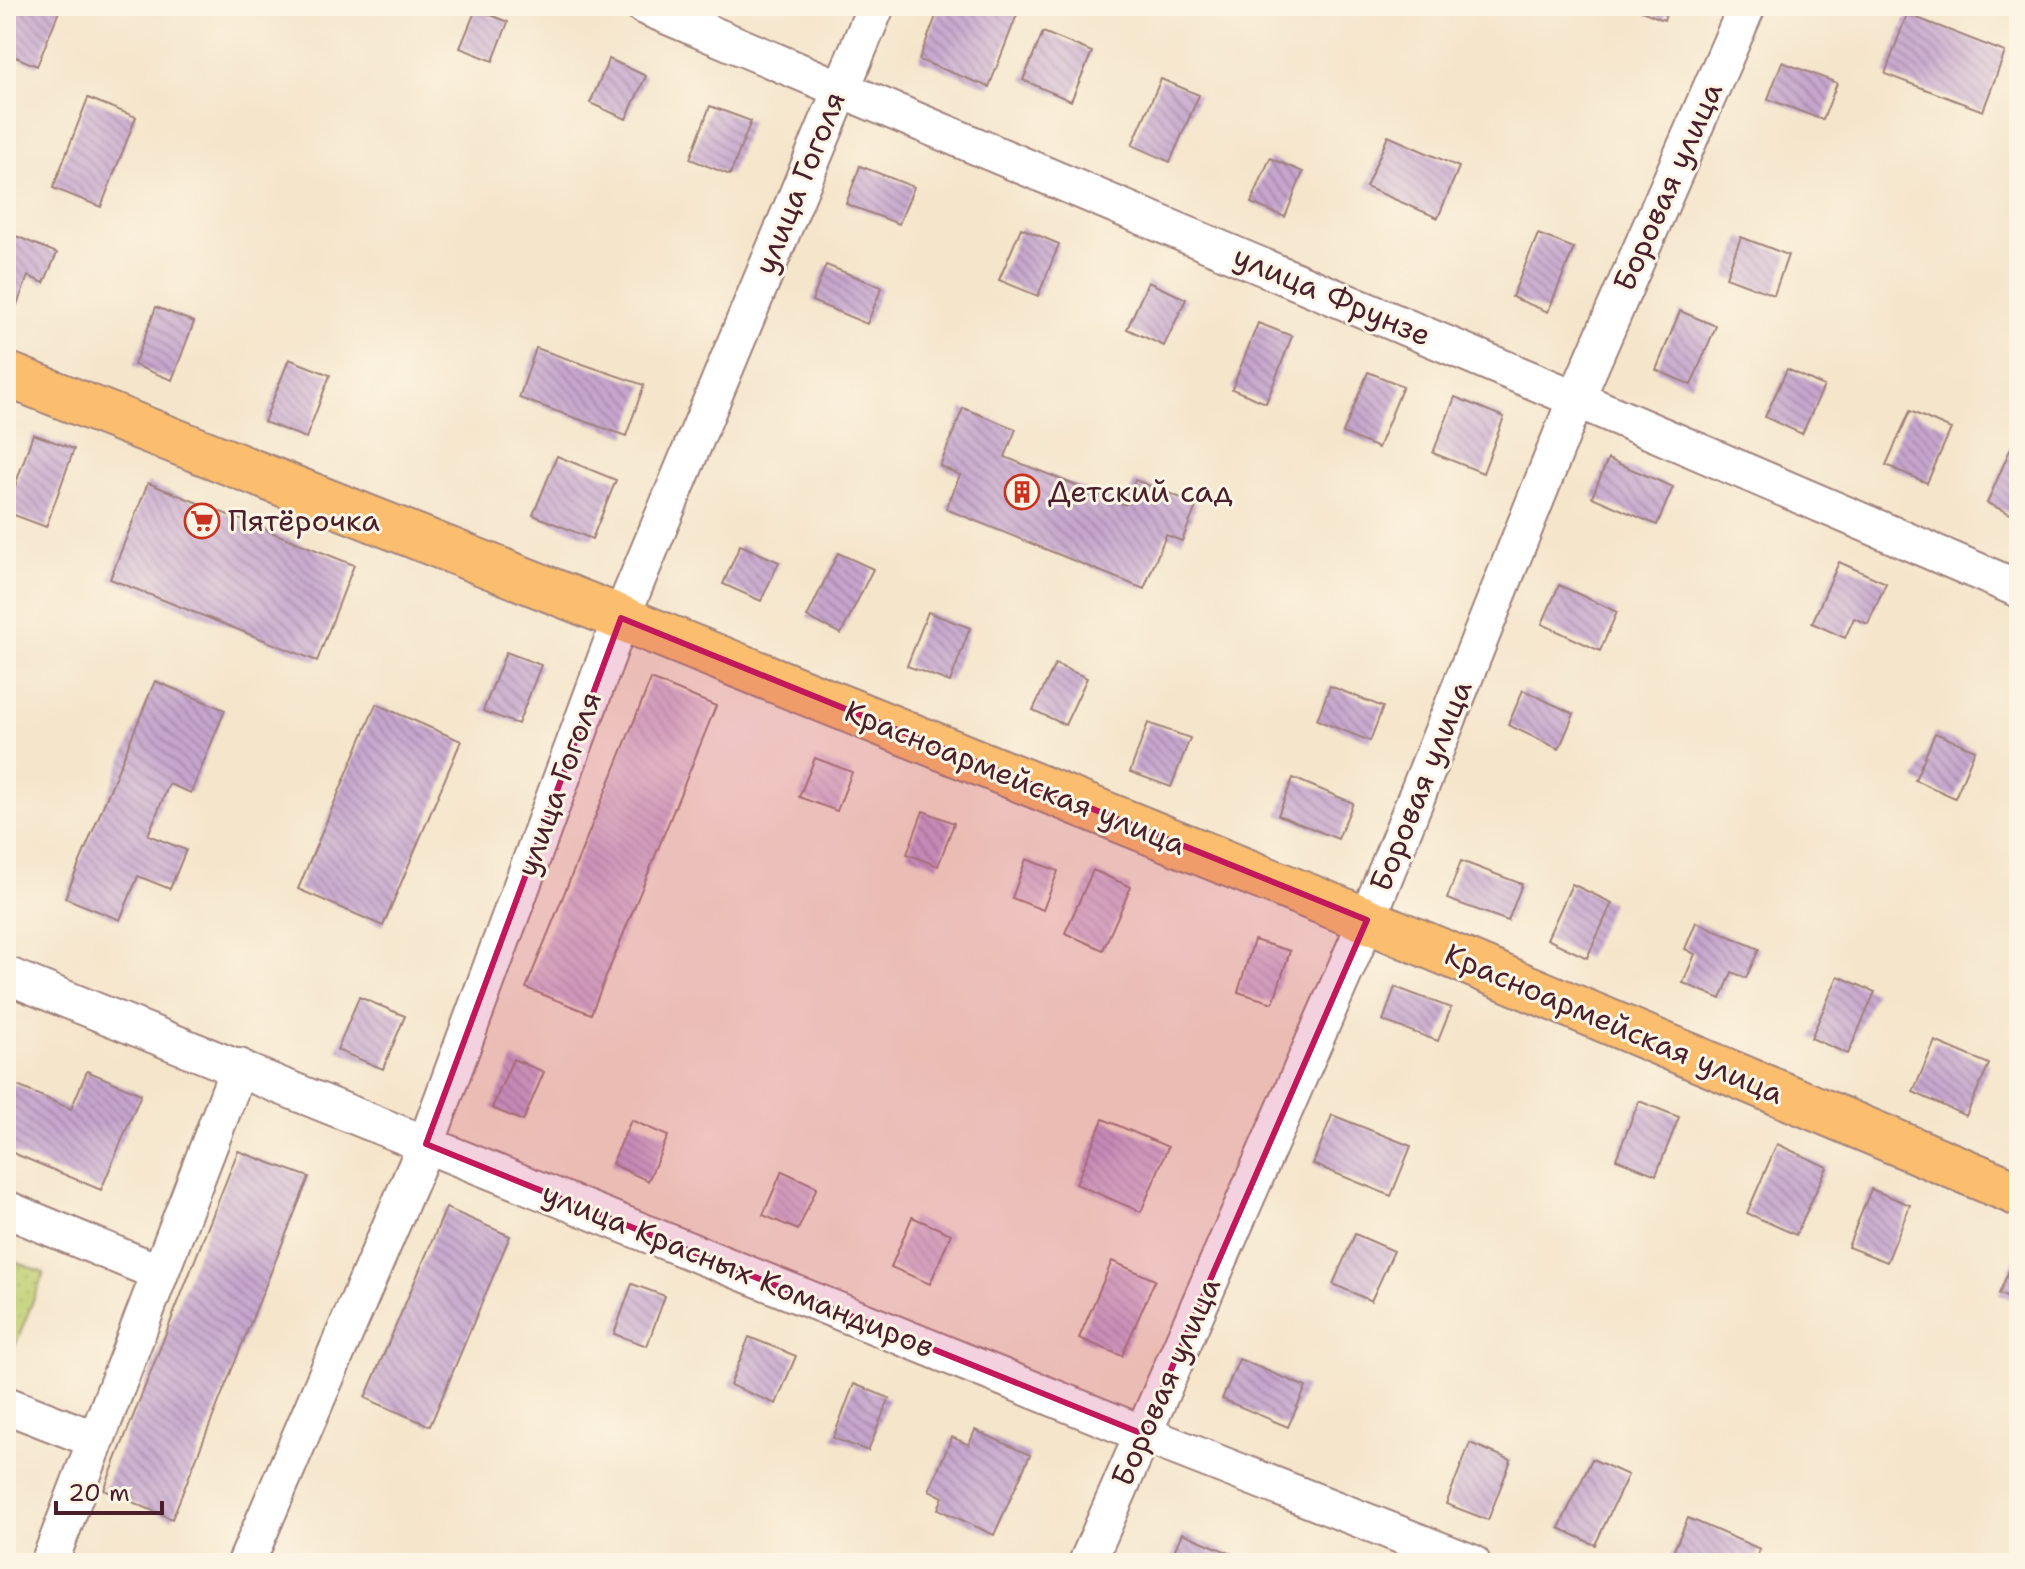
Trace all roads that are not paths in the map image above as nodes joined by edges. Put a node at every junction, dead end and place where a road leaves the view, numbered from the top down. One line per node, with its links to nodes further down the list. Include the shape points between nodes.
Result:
1 (644, 6): 4 (street, улица Фрунзе)
2 (876, 6): 4 (street, улица Гоголя)
3 (1747, 6): 6 (street, Боровая улица)
4 (839, 88): 6 (street, улица Фрунзе); 8 (street, улица Гоголя)
5 (6, 374): 8 (main road, Красноармейская улица)
6 (1576, 399): 7 (street, улица Фрунзе); 9 (street, Боровая улица)
7 (2019, 589)
8 (621, 618): 9 (main road, Красноармейская улица); 12 (street, улица Гоголя)
9 (1367, 920): 13 (main road, Красноармейская улица); 17 (street, Боровая улица)
10 (6, 975): 11 (street, улица Красных Командиров)
11 (239, 1067): 12 (street, улица Красных Командиров); 15 (street)
12 (426, 1144): 17 (street, улица Красных Командиров); 20 (street, улица Гоголя)
13 (2019, 1194)
14 (6, 1209): 15 (street)
15 (160, 1273): 18 (street)
16 (6, 1405): 18 (street)
17 (1143, 1434): 21 (street, Боровая улица); 22 (street, улица Красных Командиров)
18 (96, 1440): 19 (street)
19 (49, 1563)
20 (246, 1563)
21 (1087, 1563)
22 (1472, 1563)

